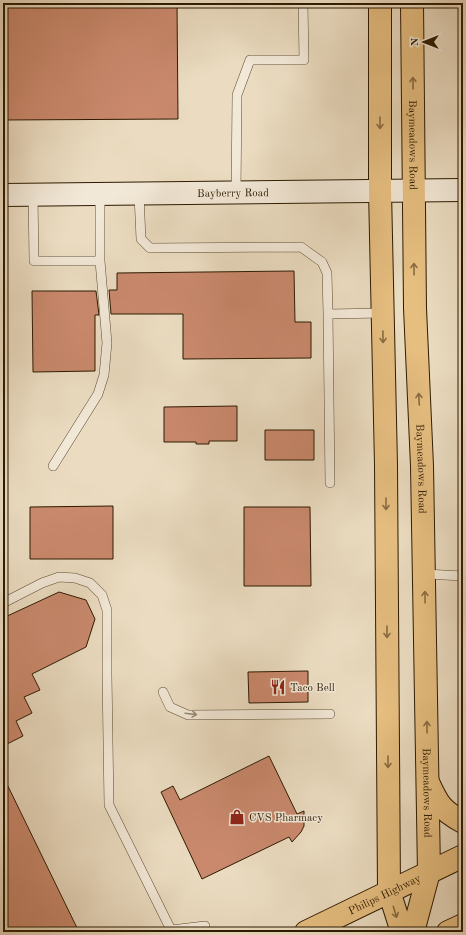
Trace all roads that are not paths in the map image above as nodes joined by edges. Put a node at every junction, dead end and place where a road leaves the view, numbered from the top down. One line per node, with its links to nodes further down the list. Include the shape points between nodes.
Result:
1 (303, 3): 8 (lane, via 304,60 250,60 237,95)
2 (380, 3): 6 (main road, one-way to 6)
3 (412, 3): 4 (main road, Baymeadows Road, one-way to 3)
4 (414, 190): 5 (street, Bayberry Road); 6 (street, Bayberry Road); 17 (main road, Baymeadows Road, one-way to 4, via 415,308)
5 (463, 190)
6 (380, 191): 8 (street, Bayberry Road); 13 (main road)
7 (100, 194): 10 (street, Bayberry Road); 11 (street, Bayberry Road); 12 (lane)
8 (236, 194): 11 (street, Bayberry Road)
9 (3, 195): 10 (street, Bayberry Road)
10 (32, 195): 12 (lane, via 34,261)
11 (139, 195): 14 (lane, via 140,239 150,248 301,247 322,262 327,273)
12 (100, 261): 15 (lane, via 107,343 104,375 98,394)
13 (382, 313): 14 (lane); 26 (main road, one-way to 26, via 386,465)
14 (328, 314): 16 (lane)
15 (53, 466)
16 (330, 483)
17 (425, 574): 18 (lane); 22 (main road, Baymeadows Road, one-way to 17)
18 (463, 576)
19 (3, 603): 29 (lane, via 59,577 75,578 90,583 102,595 107,610 109,805)
20 (163, 692): 21 (lane, one-way to 21, via 170,707 188,715)
21 (330, 714)
22 (427, 781): 23 (main road, via 438,804); 25 (main road, Baymeadows Road)
23 (463, 822)
24 (463, 856): 25 (main road, Philips Highway)
25 (429, 872): 26 (main road, Philips Highway); 32 (main road, Baymeadows Road)
26 (389, 891): 30 (main road, Philips Highway); 31 (main road, one-way to 31)
27 (463, 925): 33 (main road)
28 (205, 926): 29 (lane)
29 (169, 931)
30 (306, 932)
31 (402, 932)
32 (413, 932)
33 (448, 932)

